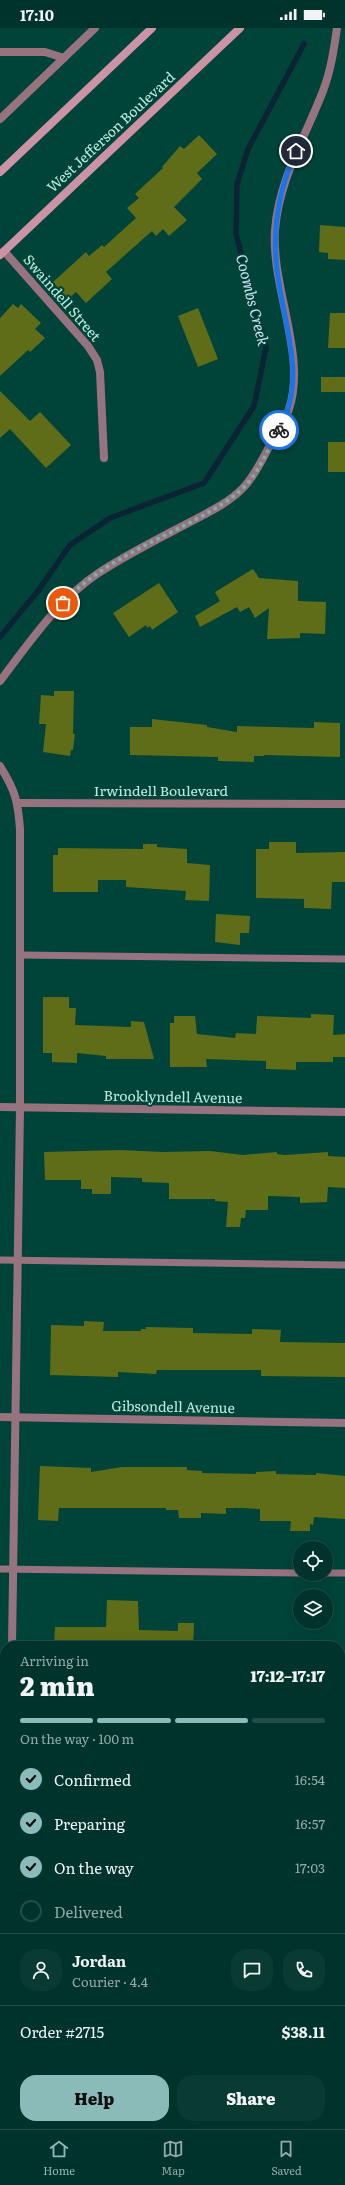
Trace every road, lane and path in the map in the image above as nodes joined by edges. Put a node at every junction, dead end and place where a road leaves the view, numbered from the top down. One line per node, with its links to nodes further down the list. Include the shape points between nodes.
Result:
1 (95, 28): 6 (street)
2 (152, 28): 8 (main road)
3 (240, 28): 9 (main road, West Jefferson Boulevard)
4 (337, 28): 11 (street, via 334,56 324,90 291,163 280,197 275,231 278,275 293,356 293,390 284,422 253,476 243,488 226,503 121,560 73,592)
5 (0, 52): 6 (street, via 45,52)
6 (64, 58): 7 (street)
7 (0, 119)
8 (0, 172)
9 (2, 253): 10 (street, Swaindell Street, via 88,346 97,360 100,372)
10 (104, 458)
11 (0, 681)
12 (0, 766): 13 (street, via 11,784)
13 (18, 803): 14 (street, Irwindell Boulevard); 15 (street)
14 (345, 804)
15 (20, 955): 16 (lane); 18 (street)
16 (345, 959)
17 (0, 1107): 18 (street, Brooklyndell Avenue)
18 (20, 1108): 19 (street, Brooklyndell Avenue); 21 (street)
19 (345, 1112)
20 (0, 1260): 21 (lane)
21 (17, 1260): 22 (lane); 24 (street)
22 (345, 1265)
23 (0, 1417): 24 (street, Gibsondell Avenue)
24 (15, 1417): 25 (street, Gibsondell Avenue); 27 (street)
25 (345, 1423)
26 (0, 1569): 27 (lane)
27 (13, 1569): 28 (lane); 31 (street)
28 (293, 1573)
29 (333, 1573): 30 (lane)
30 (345, 1573)
31 (12, 1641)

